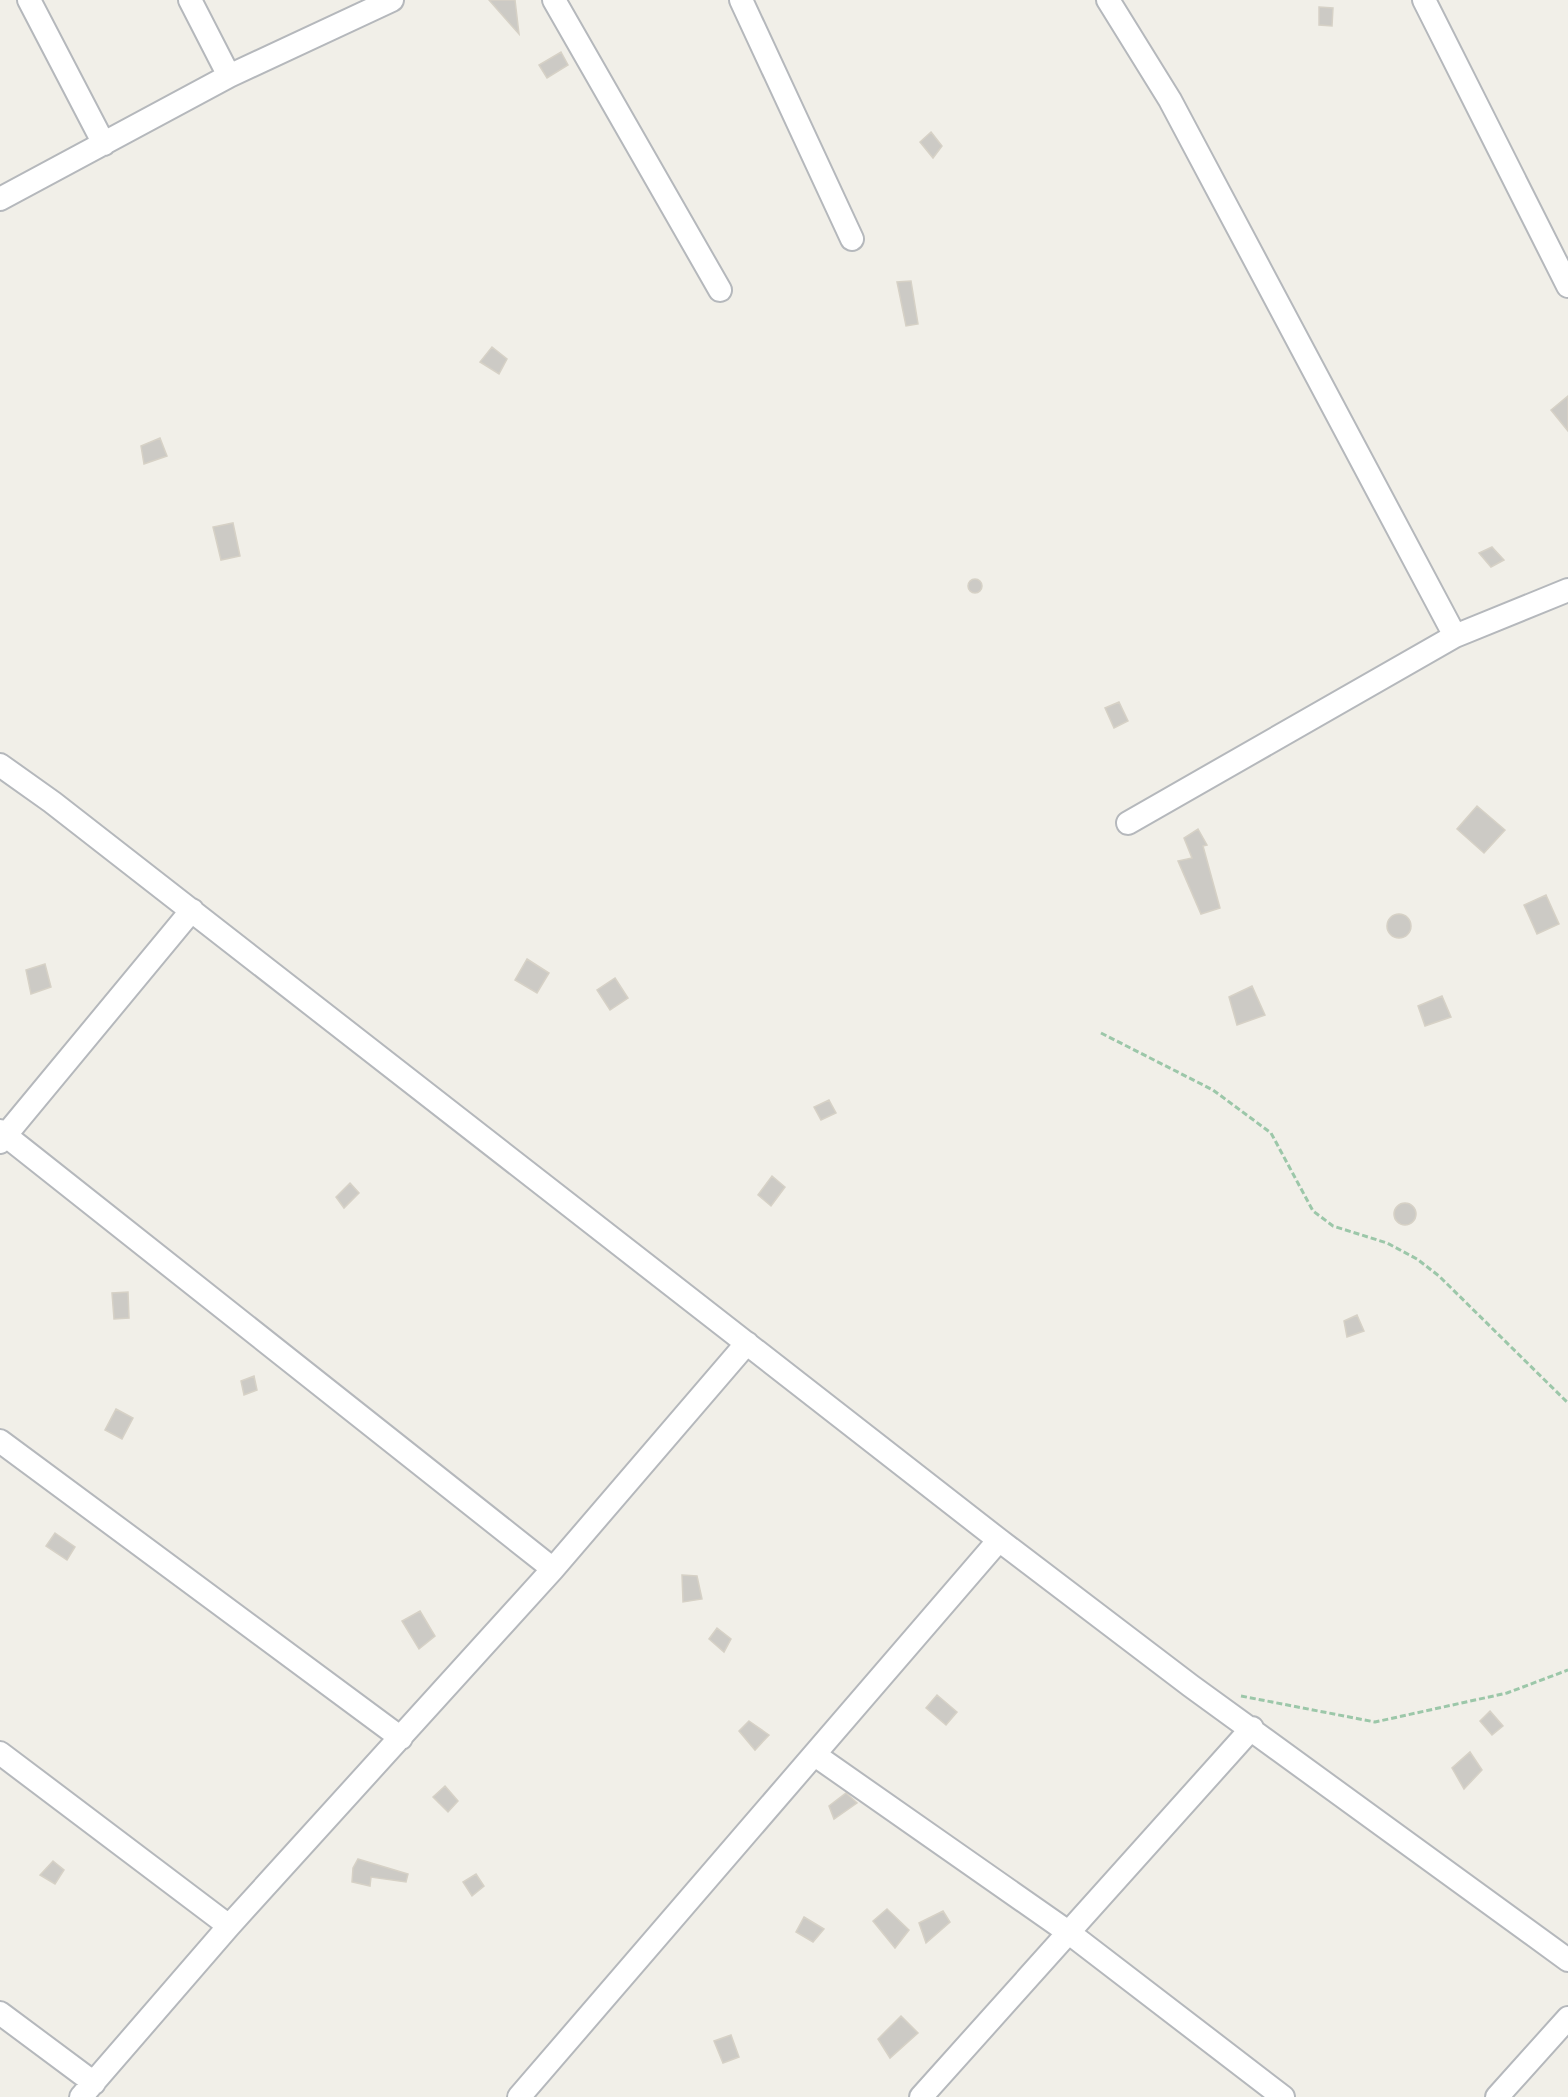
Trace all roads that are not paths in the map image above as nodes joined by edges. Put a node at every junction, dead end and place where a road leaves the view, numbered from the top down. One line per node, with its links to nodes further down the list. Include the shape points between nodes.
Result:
1 (29, 0): 9 (street)
2 (190, 0): 8 (street)
3 (554, 0): 13 (street)
4 (741, 0): 11 (street)
5 (1108, 0): 15 (street, via 1170,100)
6 (1424, 0): 12 (street)
7 (388, 1): 8 (street)
8 (229, 76): 9 (street)
9 (104, 144): 10 (street)
10 (0, 199)
11 (852, 239)
12 (1568, 286)
13 (720, 290)
14 (1568, 590): 15 (street)
15 (1455, 636): 17 (street)
16 (0, 765): 18 (street)
17 (1128, 823)
18 (192, 910): 19 (street); 20 (street)
19 (2, 1136): 23 (street)
20 (747, 1343): 22 (street); 23 (street)
21 (0, 1440): 25 (street)
22 (999, 1540): 24 (street); 27 (street)
23 (553, 1569): 25 (street)
24 (1251, 1728): 29 (street); 30 (street)
25 (401, 1738): 28 (street)
26 (0, 1753): 28 (street)
27 (815, 1755): 29 (street); 34 (street)
28 (229, 1926): 33 (street)
29 (1068, 1932): 35 (street); 36 (street)
30 (1568, 1960)
31 (0, 2013): 33 (street)
32 (1568, 2018): 37 (street)
33 (88, 2090)
34 (519, 2097)
35 (921, 2097)
36 (1283, 2097)
37 (1497, 2097)

